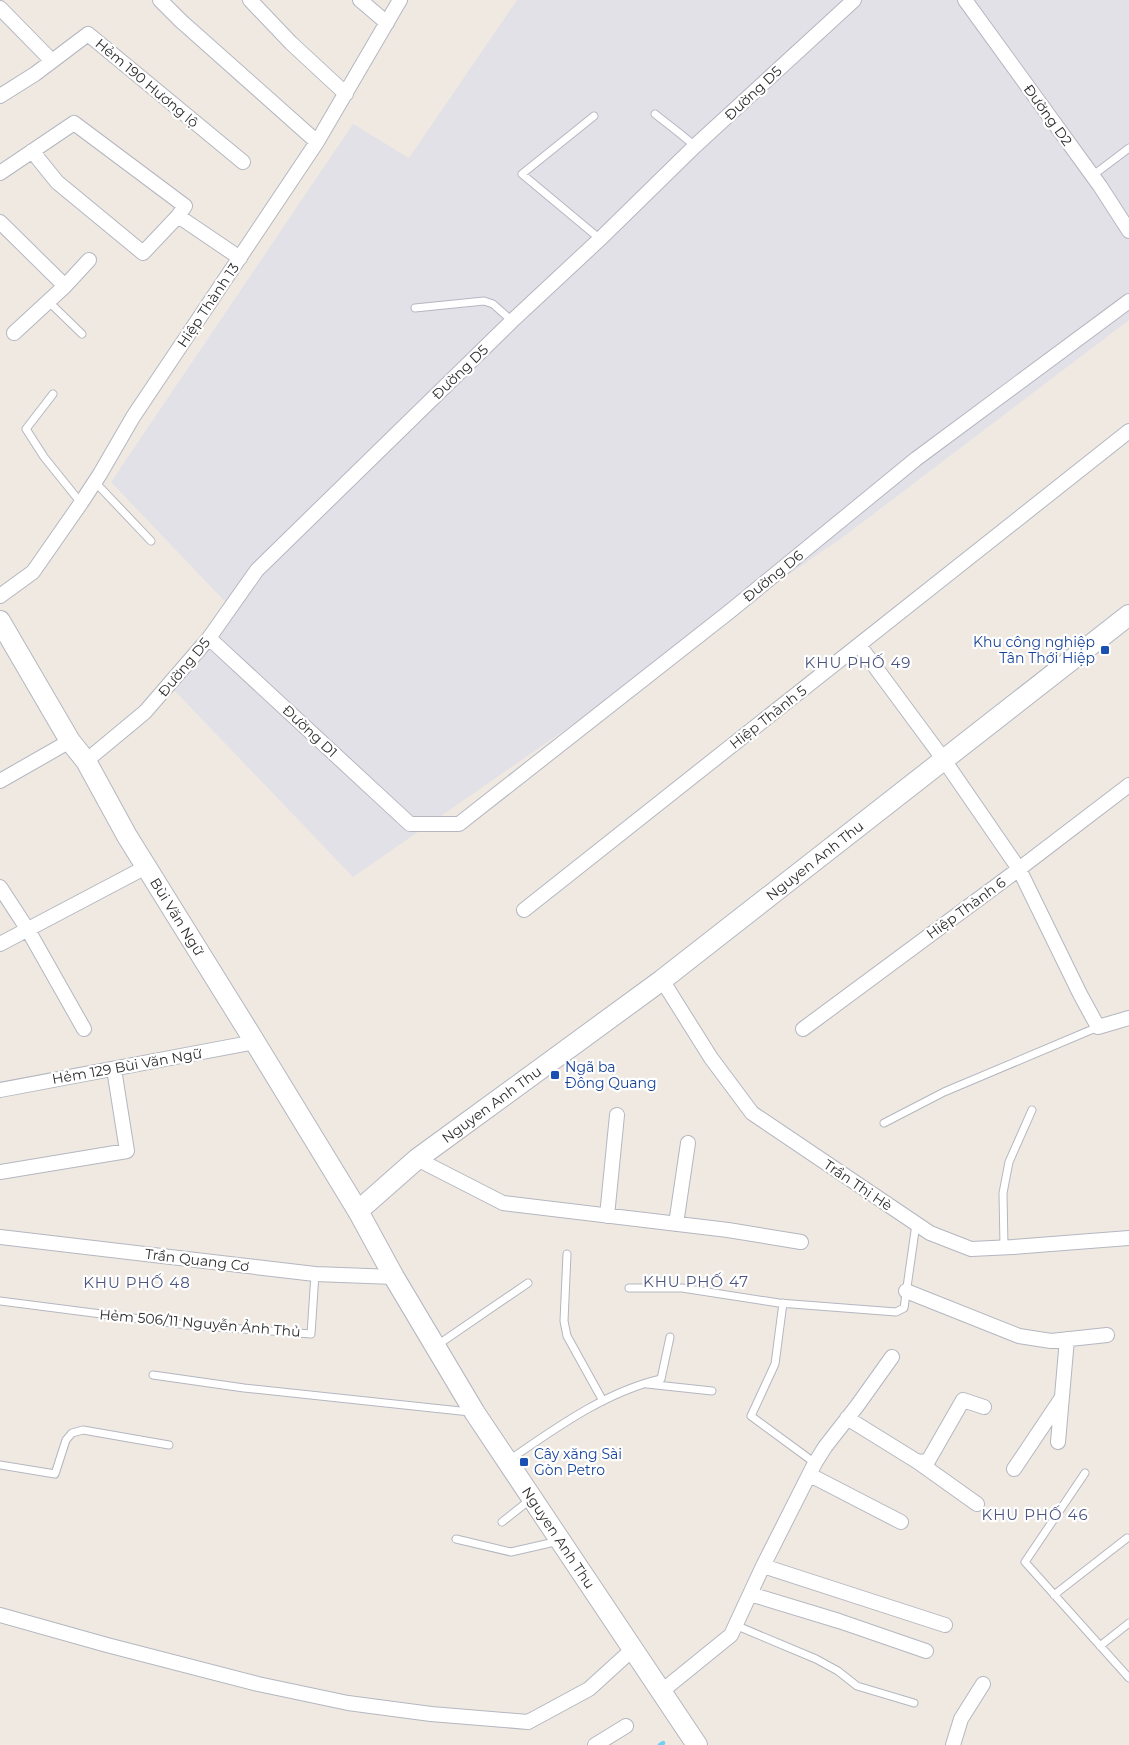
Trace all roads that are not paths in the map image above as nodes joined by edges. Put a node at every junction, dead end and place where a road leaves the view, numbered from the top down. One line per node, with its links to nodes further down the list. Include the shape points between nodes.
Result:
1 (160, 0): 14 (street)
2 (250, 0): 10 (street)
3 (360, 0): 8 (street)
4 (400, 0): 8 (street, Hiệp Thành 13)
5 (854, 0): 15 (street, Đường D5)
6 (965, 0): 20 (street, Đường D2)
7 (0, 8): 9 (street)
8 (387, 23): 10 (street, Hiệp Thành 13)
9 (52, 61): 11 (street, Hẻm 190 Hương lộ); 18 (street, Hẻm 190 Hương lộ, via 88,34)
10 (346, 94): 14 (street, Hiệp Thành 13)
11 (0, 96)
12 (655, 114): 15 (lane)
13 (594, 116): 24 (lane, via 522,174)
14 (317, 142): 25 (street, Hiệp Thành 13)
15 (695, 146): 24 (street, Đường D5)
16 (1129, 148): 20 (lane)
17 (32, 151): 19 (street); 21 (street, via 74,123 185,206); 21 (street, via 57,182 142,253)
18 (242, 162)
19 (0, 173)
20 (1092, 176): 23 (street, Đường D2)
21 (178, 216): 25 (street)
22 (0, 222): 27 (street)
23 (1129, 231)
24 (600, 239): 31 (street, Đường D5)
25 (240, 258): 36 (street, Hiệp Thành 13, via 133,417)
26 (89, 260): 27 (street)
27 (65, 286): 29 (street)
28 (1129, 301): 49 (street, Đường D6, via 916,458 729,612 459,824)
29 (49, 302): 32 (street); 33 (lane)
30 (415, 308): 31 (lane, via 484,301 493,304)
31 (512, 321): 42 (street, Đường D5, via 257,570)
32 (14, 333)
33 (82, 334)
34 (53, 394): 37 (lane, via 26,429)
35 (1129, 431): 43 (street, Hiệp Thành 5)
36 (95, 482): 37 (street, Hiệp Thành 13); 38 (lane)
37 (81, 503): 39 (street, Hiệp Thành 13, via 33,572)
38 (152, 541)
39 (0, 596)
40 (1129, 615): 45 (main road, Nguyen Anh Thu)
41 (0, 621): 44 (main road, Bùi Văn Ngữ)
42 (209, 638): 46 (street, Đường D5, via 145,712); 49 (street, Đường D1)
43 (859, 645): 45 (street); 53 (street, Hiệp Thành 5)
44 (70, 741): 46 (main road, Bùi Văn Ngữ); 47 (street)
45 (944, 760): 51 (street); 56 (main road, Nguyen Anh Thu)
46 (86, 761): 50 (main road, Bùi Văn Ngữ)
47 (0, 781)
48 (1129, 785): 51 (street, Hiệp Thành 6)
49 (410, 824)
50 (146, 867): 54 (street); 61 (main road, Bùi Văn Ngữ)
51 (1019, 869): 58 (street); 60 (street, Hiệp Thành 6)
52 (0, 887): 54 (street)
53 (524, 910)
54 (28, 930): 55 (street); 59 (street)
55 (0, 944)
56 (662, 980): 68 (main road, Nguyen Anh Thu); 73 (street, Trần Thị Hè, via 711,1058 752,1113)
57 (1129, 1018): 58 (street)
58 (1098, 1027): 66 (lane, via 944,1092)
59 (84, 1029)
60 (802, 1029)
61 (255, 1042): 62 (street, Hẻm 129 Bùi Văn Ngữ); 70 (main road, Bùi Văn Ngữ)
62 (114, 1069): 63 (street, Hẻm 129 Bùi Văn Ngữ); 69 (street, via 127,1150)
63 (0, 1090)
64 (1032, 1110): 77 (lane, via 1009,1162 1004,1185)
65 (617, 1115): 71 (street)
66 (884, 1123)
67 (688, 1143): 72 (street)
68 (417, 1159): 70 (main road, Nguyen Anh Thu); 71 (street, via 503,1203)
69 (0, 1172)
70 (358, 1211): 80 (main road, Nguyen Anh Thu)
71 (607, 1216): 72 (street)
72 (676, 1224): 76 (street)
73 (916, 1224): 77 (street, Trần Thị Hè, via 971,1249); 83 (lane)
74 (0, 1237): 79 (street, Trần Quang Cơ)
75 (1129, 1238): 77 (street, Trần Thị Hè)
76 (801, 1242)
77 (1004, 1247)
78 (567, 1254): 95 (lane, via 566,1336)
79 (315, 1274): 80 (street, Trần Quang Cơ); 84 (lane, Hẻm 506/11 Nguyễn Ảnh Thủ, via 311,1334 187,1325)
80 (394, 1277): 89 (main road, Nguyen Anh Thu)
81 (528, 1282): 89 (lane)
82 (629, 1288): 85 (lane, via 682,1288)
83 (906, 1291): 85 (lane, via 904,1308 896,1312); 88 (street, via 1019,1336 1050,1341)
84 (0, 1301)
85 (783, 1303): 104 (lane, via 775,1364 751,1416)
86 (1107, 1334): 88 (street)
87 (670, 1337): 92 (lane, via 661,1379)
88 (1068, 1339): 94 (street)
89 (436, 1346): 97 (main road, Nguyen Anh Thu)
90 (892, 1356): 98 (street)
91 (153, 1375): 97 (lane)
92 (639, 1384): 93 (lane); 95 (lane)
93 (712, 1391)
94 (1062, 1398): 99 (street); 105 (street)
95 (603, 1402): 101 (lane, via 576,1415)
96 (984, 1407): 102 (street, via 963,1400 928,1461)
97 (475, 1413): 101 (main road, Nguyen Anh Thu)
98 (847, 1418): 102 (street); 104 (street)
99 (1058, 1442)
100 (169, 1446): 103 (lane, via 83,1430 72,1433 66,1440 55,1474)
101 (508, 1460): 107 (main road, Nguyen Anh Thu)
102 (918, 1462): 108 (street)
103 (0, 1465)
104 (813, 1469): 110 (street); 114 (street)
105 (1014, 1469)
106 (1085, 1473): 116 (lane, via 1025,1562)
107 (533, 1497): 109 (lane); 113 (main road, Nguyen Anh Thu)
108 (977, 1504)
109 (502, 1522)
110 (901, 1522)
111 (1127, 1538): 116 (lane)
112 (456, 1539): 113 (lane, via 511,1552)
113 (562, 1541): 122 (main road, Nguyen Anh Thu)
114 (764, 1566): 115 (street); 120 (street)
115 (750, 1594): 119 (street); 123 (street)
116 (1054, 1595): 121 (lane)
117 (0, 1615): 122 (street, via 258,1684 348,1703 528,1722 589,1689)
118 (1129, 1623): 121 (lane)
119 (735, 1625): 126 (street, via 731,1635); 127 (lane, via 816,1659 857,1686)
120 (945, 1625)
121 (1100, 1646): 124 (lane)
122 (633, 1649): 126 (main road, Nguyen Anh Thu)
123 (926, 1651)
124 (1129, 1678)
125 (983, 1684): 131 (street, via 961,1719)
126 (662, 1692): 130 (main road, Nguyen Anh Thu)
127 (914, 1703)
128 (626, 1726): 129 (street)
129 (596, 1745)
130 (697, 1745)
131 (954, 1745)

